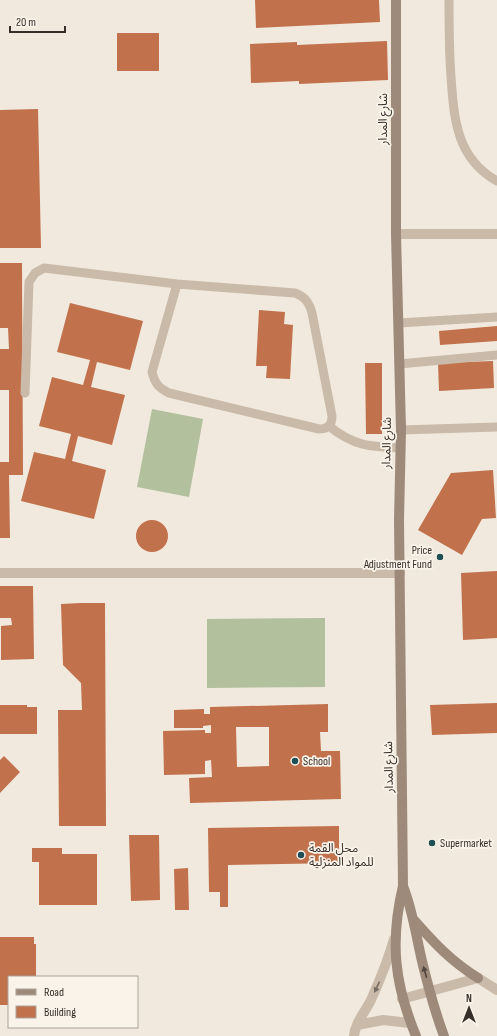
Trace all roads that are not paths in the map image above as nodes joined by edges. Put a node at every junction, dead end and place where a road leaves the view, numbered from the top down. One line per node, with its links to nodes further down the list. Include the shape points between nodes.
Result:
1 (396, 0): 4 (main road, شارع المدار)
2 (449, 0): 3 (lane, via 449,48 454,118 458,132 472,158)
3 (497, 181)
4 (396, 234): 5 (street); 8 (main road, شارع المدار)
5 (497, 234)
6 (177, 284): 11 (lane, via 44,268 34,273 29,282); 12 (lane, via 295,293 303,297 312,312 332,416); 12 (lane, via 152,372 154,382 160,389 319,429)
7 (497, 317): 8 (lane)
8 (399, 323): 10 (main road, شارع المدار)
9 (497, 355): 10 (lane)
10 (399, 364): 14 (main road, شارع المدار)
11 (25, 393)
12 (329, 426): 15 (lane, via 339,434 362,444)
13 (497, 426): 14 (lane)
14 (401, 430): 15 (main road, شارع المدار)
15 (401, 448): 17 (main road, شارع المدار)
16 (0, 573): 17 (street)
17 (400, 573): 18 (main road, شارع المدار)
18 (404, 886): 19 (main road, شارع المدار); 20 (main road, شارع المدار)
19 (414, 920): 21 (main road, via 435,944); 23 (main road, شارع المدار, one-way to 19)
20 (395, 937): 24 (main road, شارع المدار); 26 (street, one-way to 26, via 379,982)
21 (478, 978): 22 (street); 23 (street)
22 (497, 990)
23 (430, 992): 24 (street); 29 (main road, شارع المدار)
24 (402, 999): 25 (main road, شارع المدار)
25 (410, 1023): 26 (street, via 383,1020); 28 (main road, شارع المدار)
26 (357, 1024): 27 (street)
27 (354, 1036)
28 (416, 1036)
29 (444, 1036)

